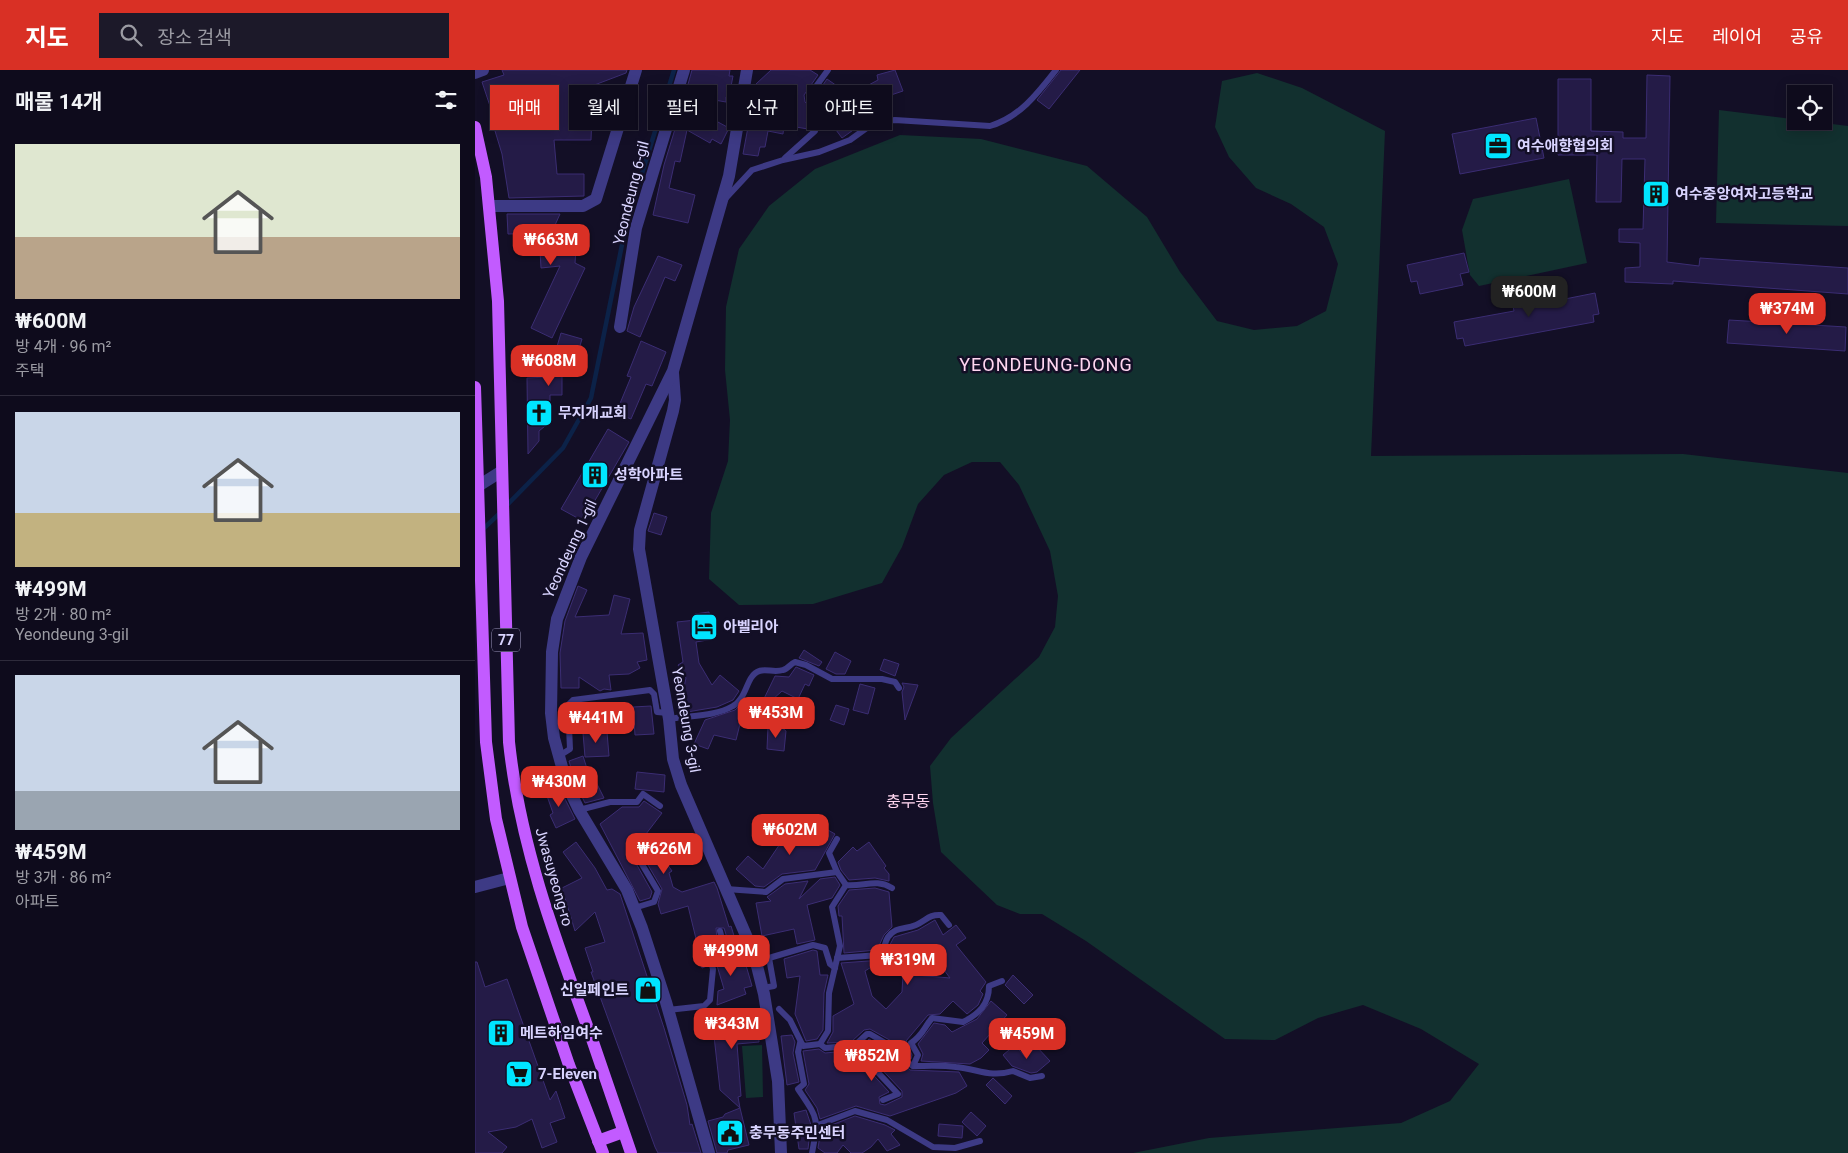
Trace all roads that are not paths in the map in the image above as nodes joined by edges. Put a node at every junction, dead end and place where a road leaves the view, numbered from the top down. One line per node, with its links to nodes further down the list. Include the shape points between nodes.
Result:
1 (483, 70): 7 (street)
2 (636, 70): 11 (street, Yeondeung 6-gil, via 596,199 583,206)
3 (684, 70): 12 (street, Yeondeung 6-gil, via 636,228)
4 (747, 70): 10 (street, Yeondeung 1-gil, via 729,176)
5 (828, 70): 9 (lane, via 809,96 815,105 815,131)
6 (1056, 70): 9 (lane, via 1031,102 991,126 895,120 875,122 850,140 819,152)
7 (475, 73)
8 (475, 127): 11 (main road)
9 (783, 160): 10 (lane, via 748,173)
10 (721, 203): 13 (street, Yeondeung 1-gil)
11 (490, 206): 15 (main road, via 498,300)
12 (620, 327)
13 (673, 371): 19 (street, Yeondeung 3-gil, via 673,411 639,540 640,563); 20 (street, Yeondeung 1-gil, via 581,557 557,619 552,652 551,713)
14 (475, 387): 16 (main road)
15 (502, 471): 16 (street); 21 (main road, Jwasuyeong-ro / 77)
16 (477, 487): 17 (main road)
17 (478, 561): 22 (main road, 77)
18 (899, 688): 19 (lane, via 895,682 882,678 832,679 795,662 781,671 758,671 737,704 731,707 713,714)
19 (668, 716): 20 (lane, via 657,712 654,694 649,690 573,700 568,705 570,749); 32 (street, Yeondeung 3-gil, via 673,759 681,785)
20 (559, 756): 24 (street, Yeondeung 1-gil, via 567,785)
21 (512, 776): 22 (main road); 49 (main road, Jwasuyeong-ro / 77, via 549,921)
22 (489, 777): 28 (main road, 77)
23 (660, 806): 24 (lane, via 643,794 637,802 610,802)
24 (579, 810): 33 (street, Yeondeung 1-gil, via 627,890)
25 (837, 839): 27 (lane, via 829,853)
26 (637, 856): 33 (lane, via 657,891 653,902)
27 (837, 872): 29 (lane); 32 (lane, via 783,879 767,892)
28 (509, 878): 30 (street); 51 (main road, 77, via 541,985)
29 (846, 885): 31 (lane, via 875,882); 36 (lane, via 832,907 840,946)
30 (475, 887)
31 (892, 888)
32 (726, 889): 39 (street, Yeondeung 3-gil, via 755,954)
33 (634, 908): 41 (street, Yeondeung 1-gil)
34 (949, 925): 36 (lane, via 941,915 931,915 917,925 895,931 887,938 880,955)
35 (720, 931): 41 (lane, via 723,943 707,949 713,969 711,1000 704,1006)
36 (837, 958): 37 (lane)
37 (835, 968): 39 (lane, via 830,964 825,948 813,945 769,958 774,986); 43 (lane, via 829,993 828,1031)
38 (1003, 981): 45 (lane, via 989,986 989,996 982,1010 967,1020 932,1018 922,1035 911,1043 918,1055)
39 (763, 988): 54 (street, Yeondeung 3-gil, via 778,1081)
40 (779, 1009): 42 (lane, via 789,1020)
41 (668, 1010): 53 (street, Yeondeung 1-gil)
42 (800, 1043): 43 (lane, via 803,1046); 48 (lane, via 804,1084 798,1089 814,1111)
43 (820, 1044): 44 (lane, via 825,1048)
44 (853, 1047): 45 (lane, via 870,1034 899,1051); 47 (lane, via 898,1094)
45 (913, 1066): 46 (lane, via 954,1066 995,1075 1013,1071 1030,1078)
46 (1042, 1076)
47 (883, 1100)
48 (817, 1125): 50 (lane, via 855,1111 887,1120 933,1147 955,1148); 56 (lane)
49 (623, 1132): 51 (main road); 52 (main road, Jwasuyeong-ro / 77)
50 (980, 1141)
51 (601, 1147)
52 (631, 1153)
53 (709, 1153)
54 (781, 1153): 55 (lane)
55 (788, 1153)
56 (812, 1153)

